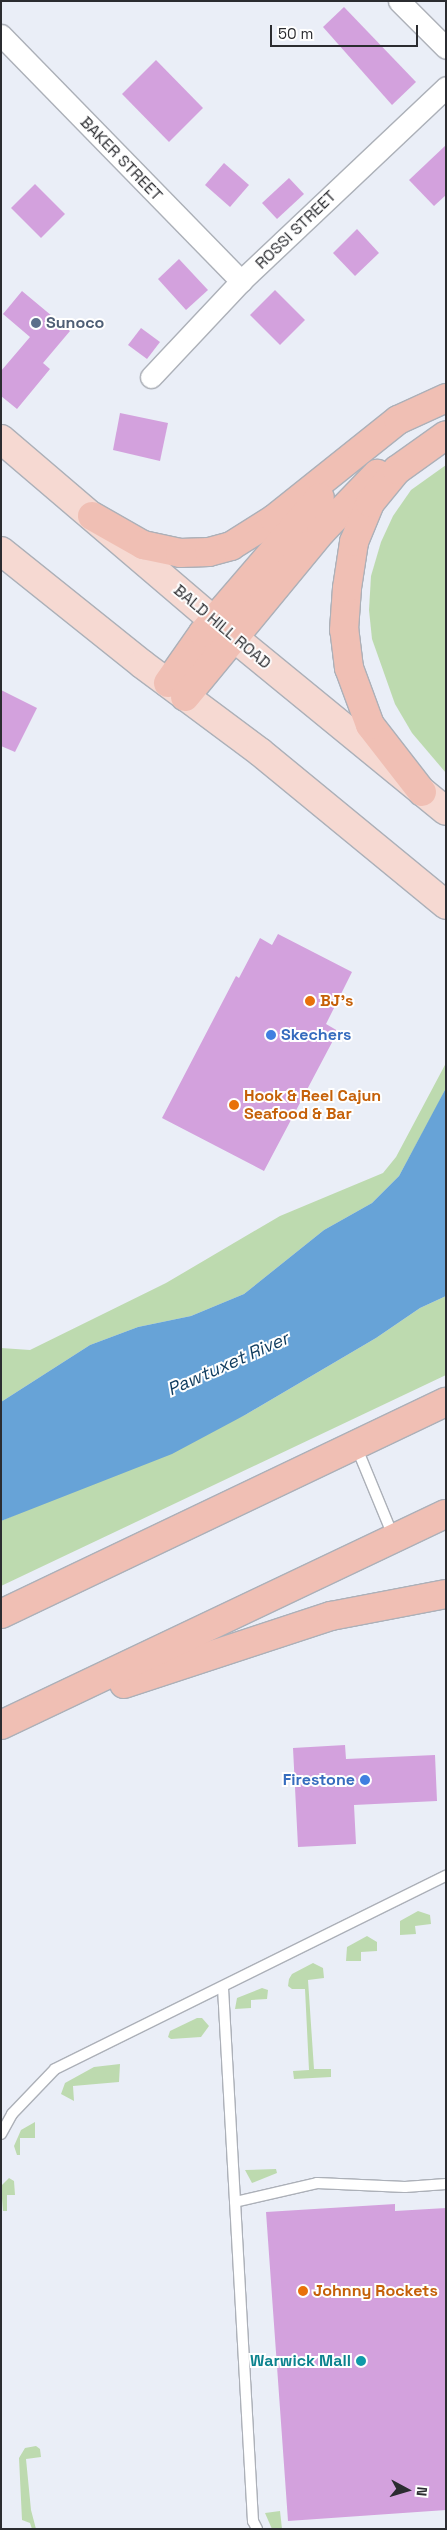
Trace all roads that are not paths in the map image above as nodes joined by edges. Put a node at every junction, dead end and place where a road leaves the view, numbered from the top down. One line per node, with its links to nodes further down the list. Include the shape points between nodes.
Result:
1 (399, 1): 3 (street)
2 (1, 35): 5 (street, BAKER STREET)
3 (446, 48)
4 (446, 87): 5 (street, ROSSI STREET)
5 (241, 282): 6 (street, ROSSI STREET)
6 (151, 377)
7 (446, 398): 10 (highway, via 398,420)
8 (1, 439): 11 (main road, BALD HILL ROAD)
9 (439, 439): 13 (highway, via 386,464); 15 (highway, via 397,470 370,504 354,542 344,630 349,668 370,725)
10 (360, 450): 11 (highway, via 256,532 231,546 209,552 180,553 143,545); 13 (highway)
11 (92, 516): 13 (main road, BALD HILL ROAD)
12 (1, 551): 14 (main road)
13 (224, 629): 14 (highway); 15 (main road, BALD HILL ROAD)
14 (176, 690): 17 (main road, via 260,752)
15 (422, 792): 16 (main road, BALD HILL ROAD)
16 (446, 811)
17 (446, 905)
18 (446, 1402): 19 (highway)
19 (356, 1445): 21 (lane); 23 (highway)
20 (446, 1514): 21 (highway)
21 (394, 1538): 24 (highway)
22 (446, 1594): 25 (highway, via 322,1619 153,1673)
23 (1, 1614)
24 (1, 1725)
25 (1, 1731)
26 (446, 1876): 27 (lane)
27 (223, 1988): 28 (lane, via 54,2069 12,2114); 30 (lane)
28 (1, 2134)
29 (446, 2184): 30 (lane, via 405,2187 318,2184)
30 (235, 2202): 31 (lane, via 253,2521)
31 (257, 2529)

